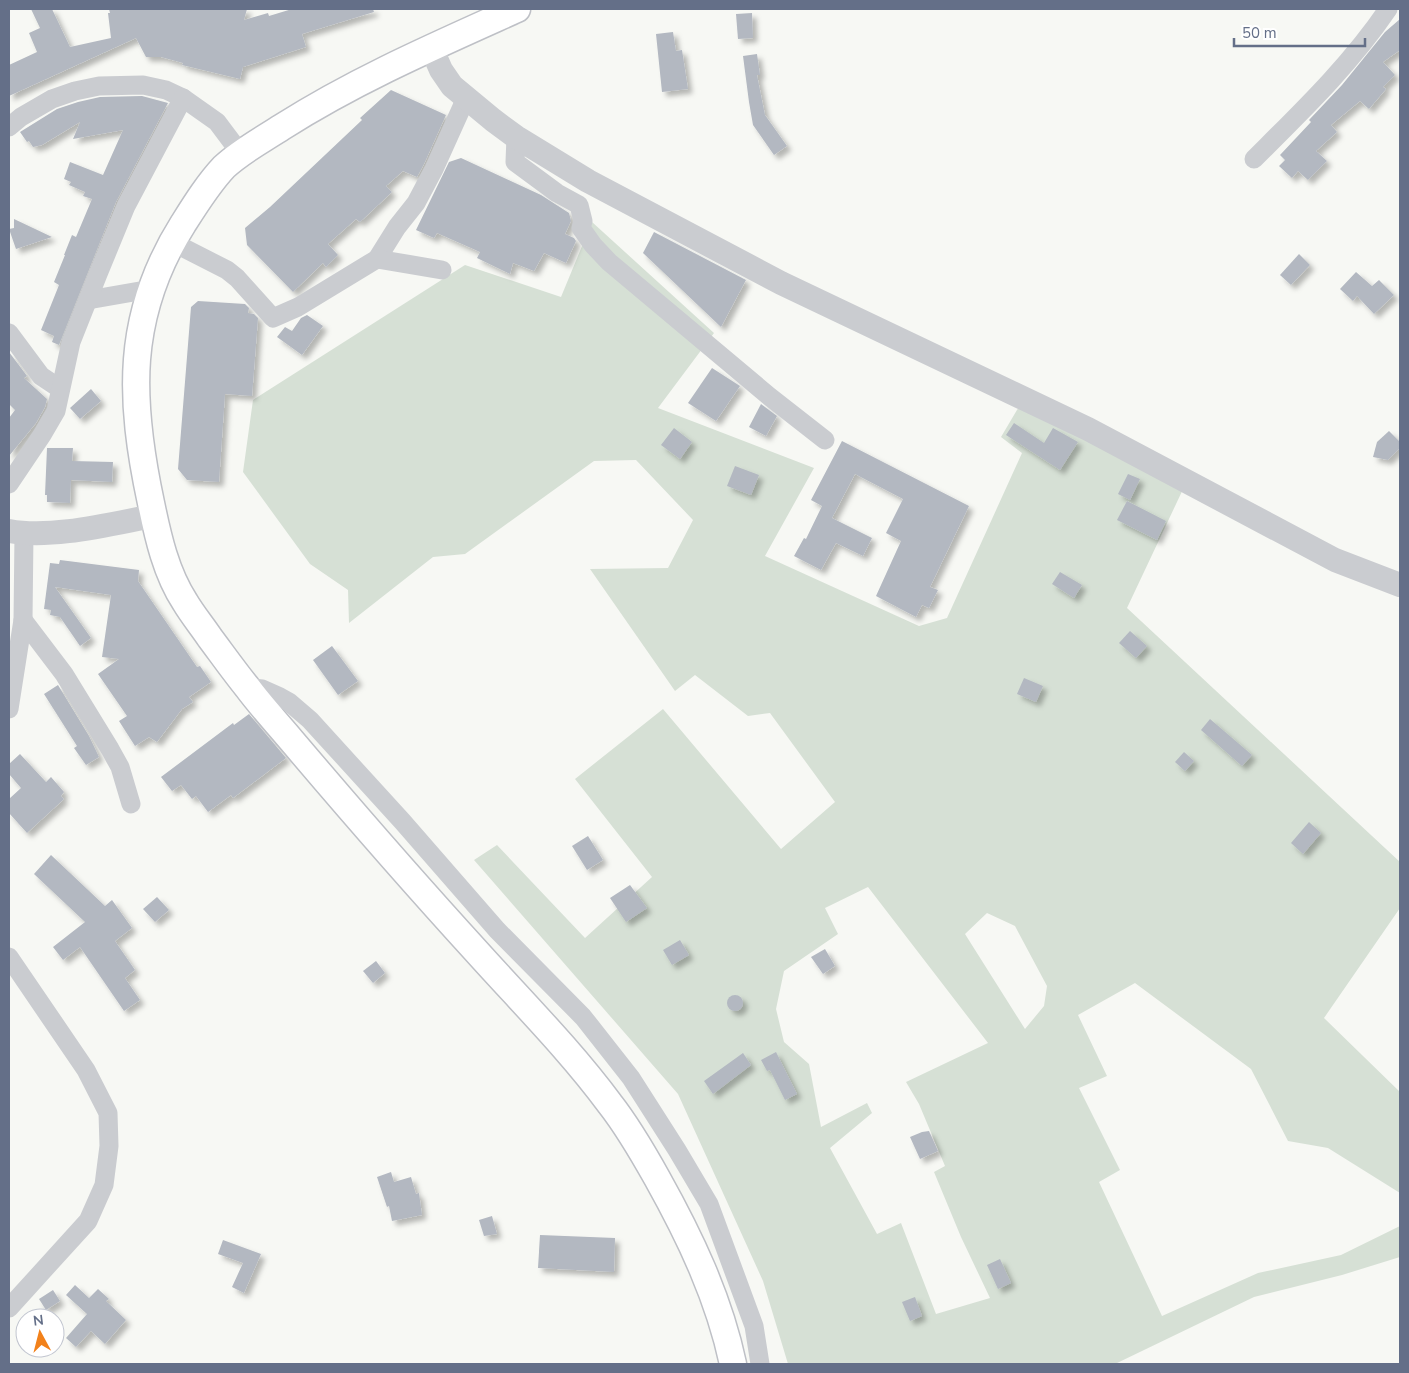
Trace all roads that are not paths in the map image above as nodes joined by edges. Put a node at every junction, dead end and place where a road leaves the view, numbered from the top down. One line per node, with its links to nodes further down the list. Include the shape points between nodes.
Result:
1 (517, 9): 3 (main road)
2 (1388, 9): 9 (street, via 1336,77)
3 (431, 46): 5 (street, via 441,70); 8 (main road, via 312,108)
4 (183, 98): 6 (street, via 142,85 99,86 52,99); 8 (street, via 217,122); 14 (street, via 126,206)
5 (466, 98): 7 (street); 11 (street, via 416,203)
6 (9, 127)
7 (516, 137): 17 (street, via 515,162 579,205 583,221 581,228 609,262); 21 (street, via 588,181 781,283 1088,429 1335,560)
8 (241, 154): 10 (main road, via 222,169)
9 (1254, 158)
10 (172, 242): 11 (street, via 227,270 273,318 298,307); 13 (main road)
11 (376, 259): 12 (street)
12 (442, 270)
13 (150, 289): 14 (street); 19 (main road, via 140,326 136,373 143,468)
14 (88, 300): 16 (street, via 71,342)
15 (9, 333): 16 (street, via 41,376)
16 (60, 388): 18 (street, via 56,411)
17 (826, 440)
18 (9, 484)
19 (153, 516): 20 (street, via 87,529); 23 (main road, via 165,561 184,601)
20 (16, 533): 22 (street)
21 (1398, 580)
22 (23, 620): 24 (street); 25 (street, via 64,674 110,749 120,767)
23 (246, 687): 28 (main road, via 380,846 564,1048 612,1106 681,1221 710,1287); 29 (street, via 262,689 280,697 310,720 497,930 583,1017 631,1078 709,1204 754,1326)
24 (9, 710)
25 (132, 804)
26 (9, 957): 27 (street, via 86,1070 108,1114 109,1146 104,1185 88,1221)
27 (9, 1308)
28 (733, 1364)
29 (760, 1364)

